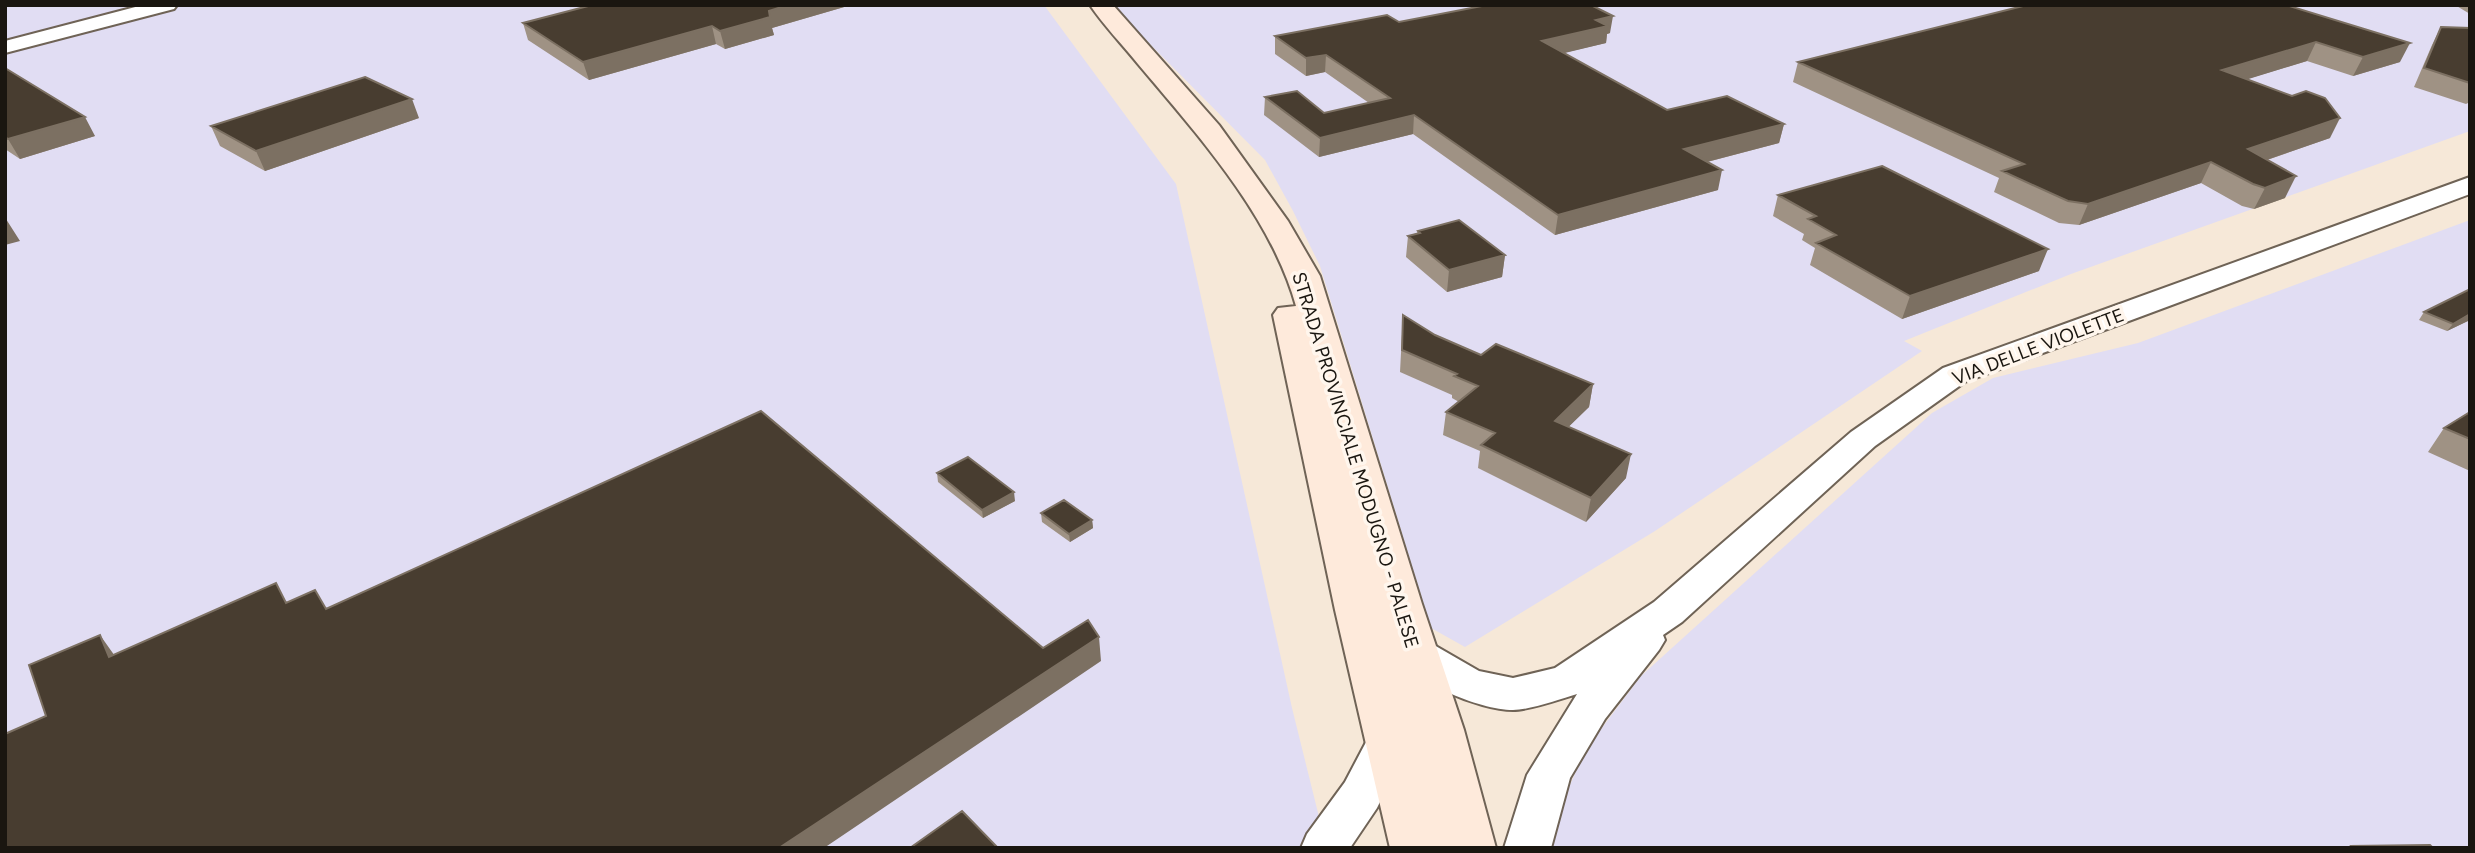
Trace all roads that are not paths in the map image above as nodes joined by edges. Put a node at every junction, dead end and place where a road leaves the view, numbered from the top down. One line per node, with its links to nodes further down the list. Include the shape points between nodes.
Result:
1 (167, 5): 4 (street)
2 (1077, 5): 8 (main road, STRADA PROVINCIALE MODUGNO - PALESE, via 1191,133 1252,223 1282,278)
3 (1101, 5): 7 (main road, STRADA PROVINCIALE MODUGNO - PALESE, via 1209,131 1273,220 1304,276)
4 (5, 47)
5 (2463, 191): 6 (street, VIA DELLE VIOLETTE, via 1954,375 1863,439)
6 (1668, 612): 7 (street, via 1566,681 1513,694 1469,685); 12 (street, via 1590,707 1549,775)
7 (1413, 652): 11 (main road, STRADA PROVINCIALE MODUGNO - PALESE)
8 (1389, 739): 9 (street, via 1361,795); 10 (main road, STRADA PROVINCIALE MODUGNO - PALESE)
9 (1324, 848)
10 (1417, 848)
11 (1469, 848)
12 (1527, 848)

